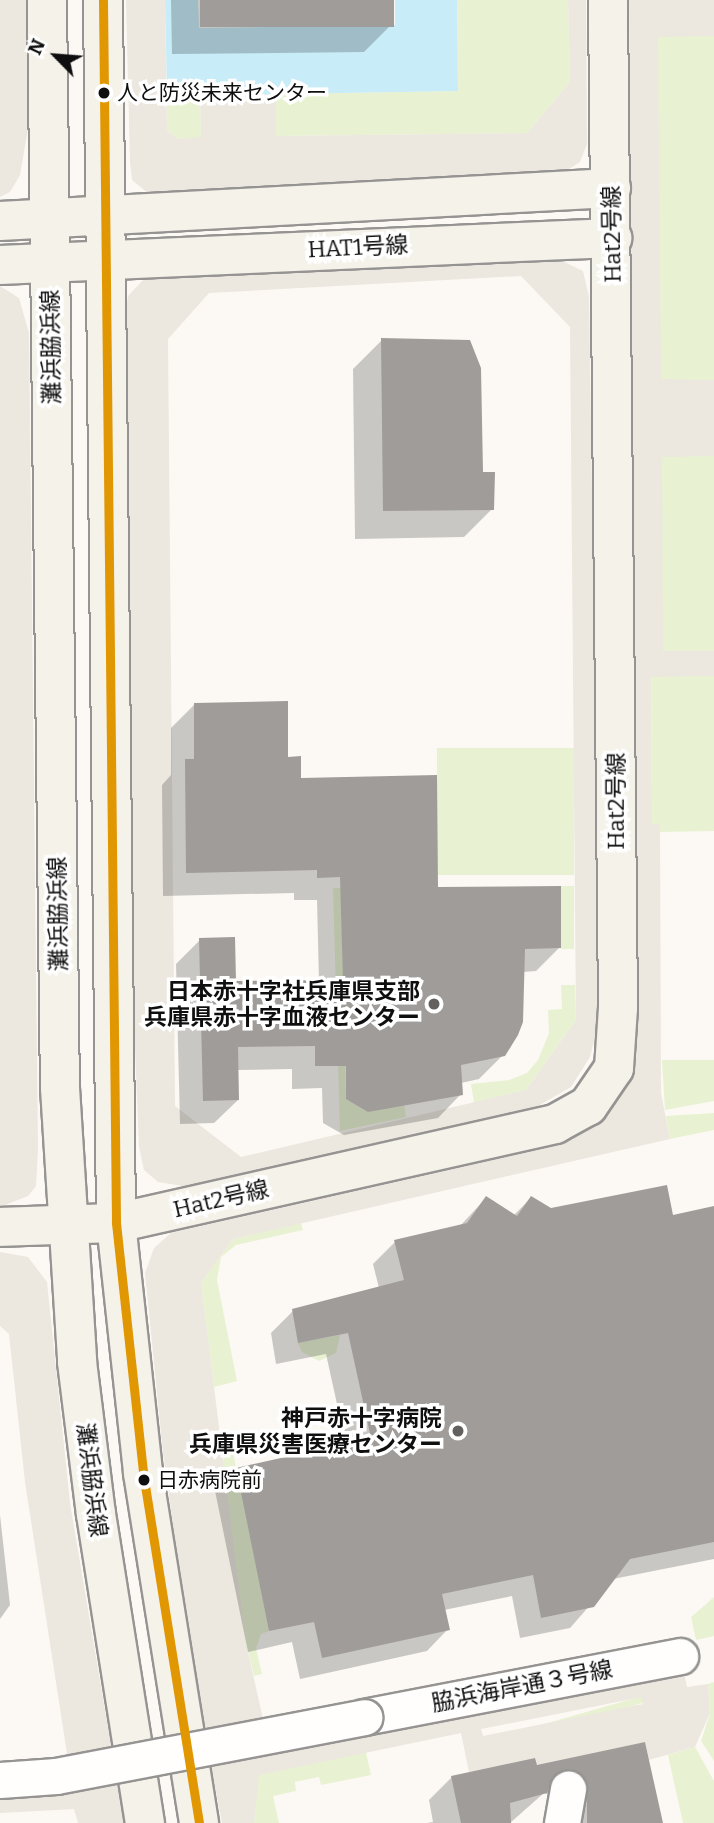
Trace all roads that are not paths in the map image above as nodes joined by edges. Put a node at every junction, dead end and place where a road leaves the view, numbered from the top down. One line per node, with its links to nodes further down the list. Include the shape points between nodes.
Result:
1 (47, 0): 6 (street, 灘浜脇浜線)
2 (103, 0): 5 (street)
3 (608, 0): 4 (street, Hat2号線)
4 (611, 188): 5 (street, HAT1号線); 8 (street, Hat2号線)
5 (104, 216): 6 (street, HAT1号線); 9 (street)
6 (49, 219): 7 (street, HAT1号線); 10 (street, 灘浜脇浜線)
7 (0, 221)
8 (612, 238): 9 (street, HAT1号線); 12 (street, Hat2号線, via 618,1008 614,1068 588,1106 555,1124)
9 (105, 260): 10 (street, HAT1号線); 12 (street)
10 (50, 263): 11 (street, HAT1号線); 13 (street, 灘浜脇浜線, via 60,1088)
11 (0, 265)
12 (116, 1223): 13 (street, Hat2号線); 18 (street, via 143,1473)
13 (67, 1225): 14 (street, Hat2号線); 17 (street, 灘浜脇浜線, via 96,1514)
14 (0, 1227)
15 (680, 1656): 16 (street, 脇浜海岸通３号線, bridge, via 56,1776)
16 (0, 1780)
17 (145, 1823)
18 (199, 1823)

